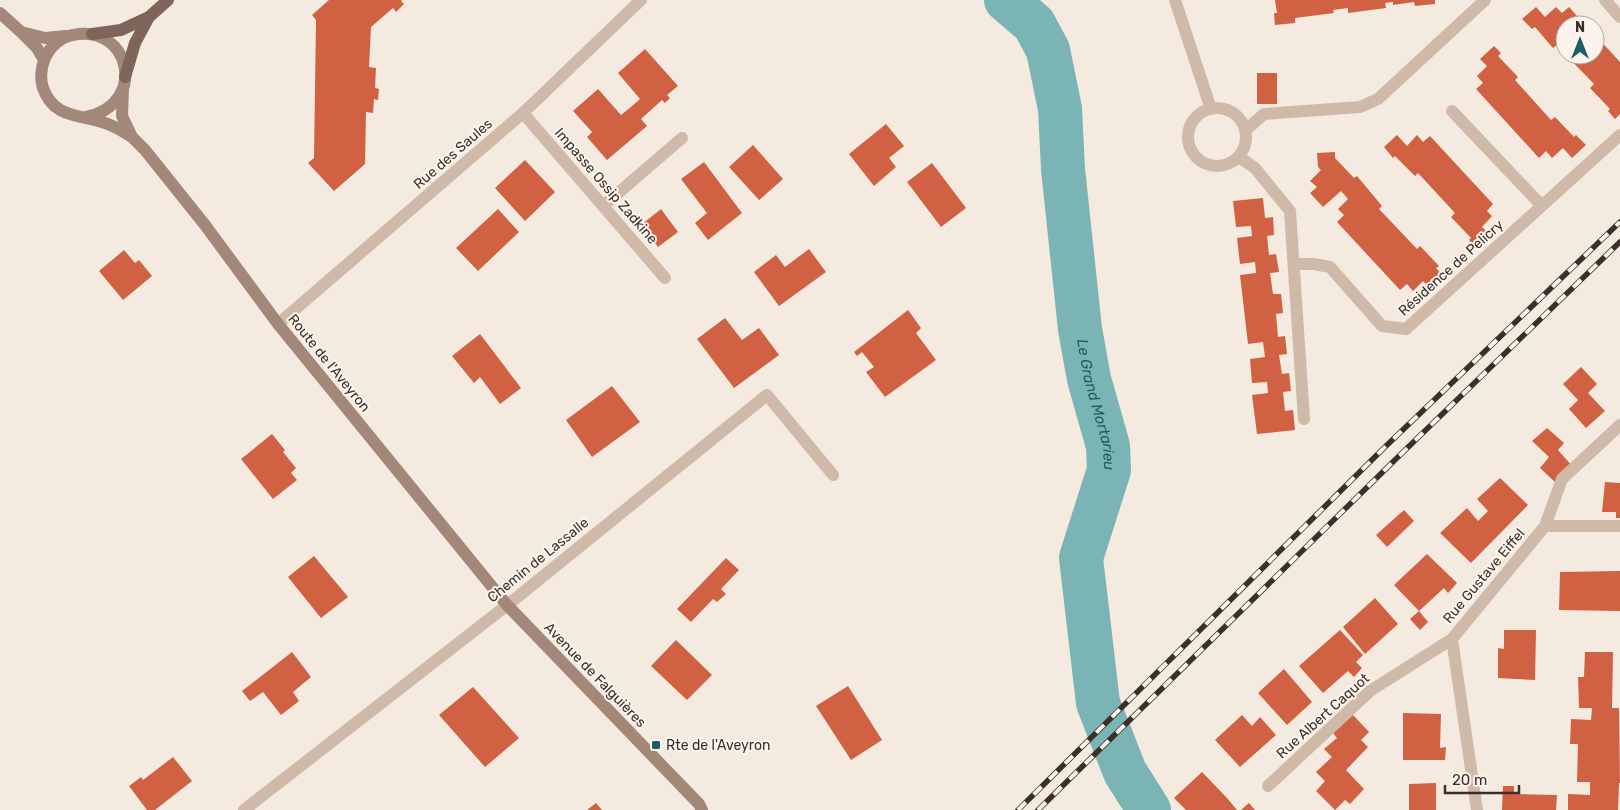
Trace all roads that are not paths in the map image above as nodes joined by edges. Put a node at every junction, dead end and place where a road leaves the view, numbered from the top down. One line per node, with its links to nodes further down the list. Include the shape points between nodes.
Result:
1 (168, 0): 7 (main road)
2 (641, 0): 16 (street, Rue des Saules)
3 (1175, 0): 14 (street)
4 (1485, 0): 18 (street, via 1378,99 1360,108 1264,114)
5 (1604, 0): 8 (street)
6 (0, 12): 9 (street)
7 (148, 17): 10 (main road, via 121,30); 13 (main road, via 135,43)
8 (1620, 17)
9 (21, 32): 11 (street, via 44,38); 12 (street)
10 (92, 34): 11 (street); 13 (street, via 104,38 120,54)
11 (68, 36): 12 (street, via 58,41)
12 (44, 60): 17 (street, via 42,83 52,104 62,112)
13 (124, 83): 17 (street, via 109,109); 20 (street, Route de l'Aveyron, via 122,116)
14 (1211, 109): 18 (street, via 1231,112); 22 (street, via 1191,123 1188,143 1192,152 1197,159 1218,167)
15 (1452, 111): 24 (street)
16 (523, 113): 23 (street, Impasse Ossip Zadkine); 27 (street, Rue des Saules)
17 (86, 117): 20 (street, Route de l'Aveyron)
18 (1246, 130): 22 (street, via 1245,148)
19 (1620, 135): 24 (street, Résidence de Pelicry)
20 (132, 137): 27 (street, Route de l'Aveyron, via 205,225)
21 (682, 138): 23 (street)
22 (1239, 157): 25 (street, via 1255,168 1290,210)
23 (603, 206): 26 (street, Impasse Ossip Zadkine)
24 (1542, 206): 25 (street, Résidence de Pelicry, via 1406,329 1382,326 1330,267)
25 (1294, 264): 28 (street)
26 (665, 278)
27 (278, 324): 33 (street, Route de l'Aveyron)
28 (1304, 419)
29 (1620, 425): 31 (street, via 1562,479)
30 (833, 475): 33 (street, Chemin de Lassalle, via 767,395)
31 (1545, 526): 32 (street, Rue Gustave Eiffel); 34 (street, Rue Gustave Eiffel)
32 (1620, 526)
33 (507, 605): 36 (street, Chemin de Lassalle); 37 (street, Avenue de Falguières)
34 (1452, 638): 35 (street, Rue Albert Caquot, via 1370,691); 38 (street, Rue Gustave Eiffel)
35 (1268, 786)
36 (244, 810)
37 (702, 810)
38 (1477, 810)

